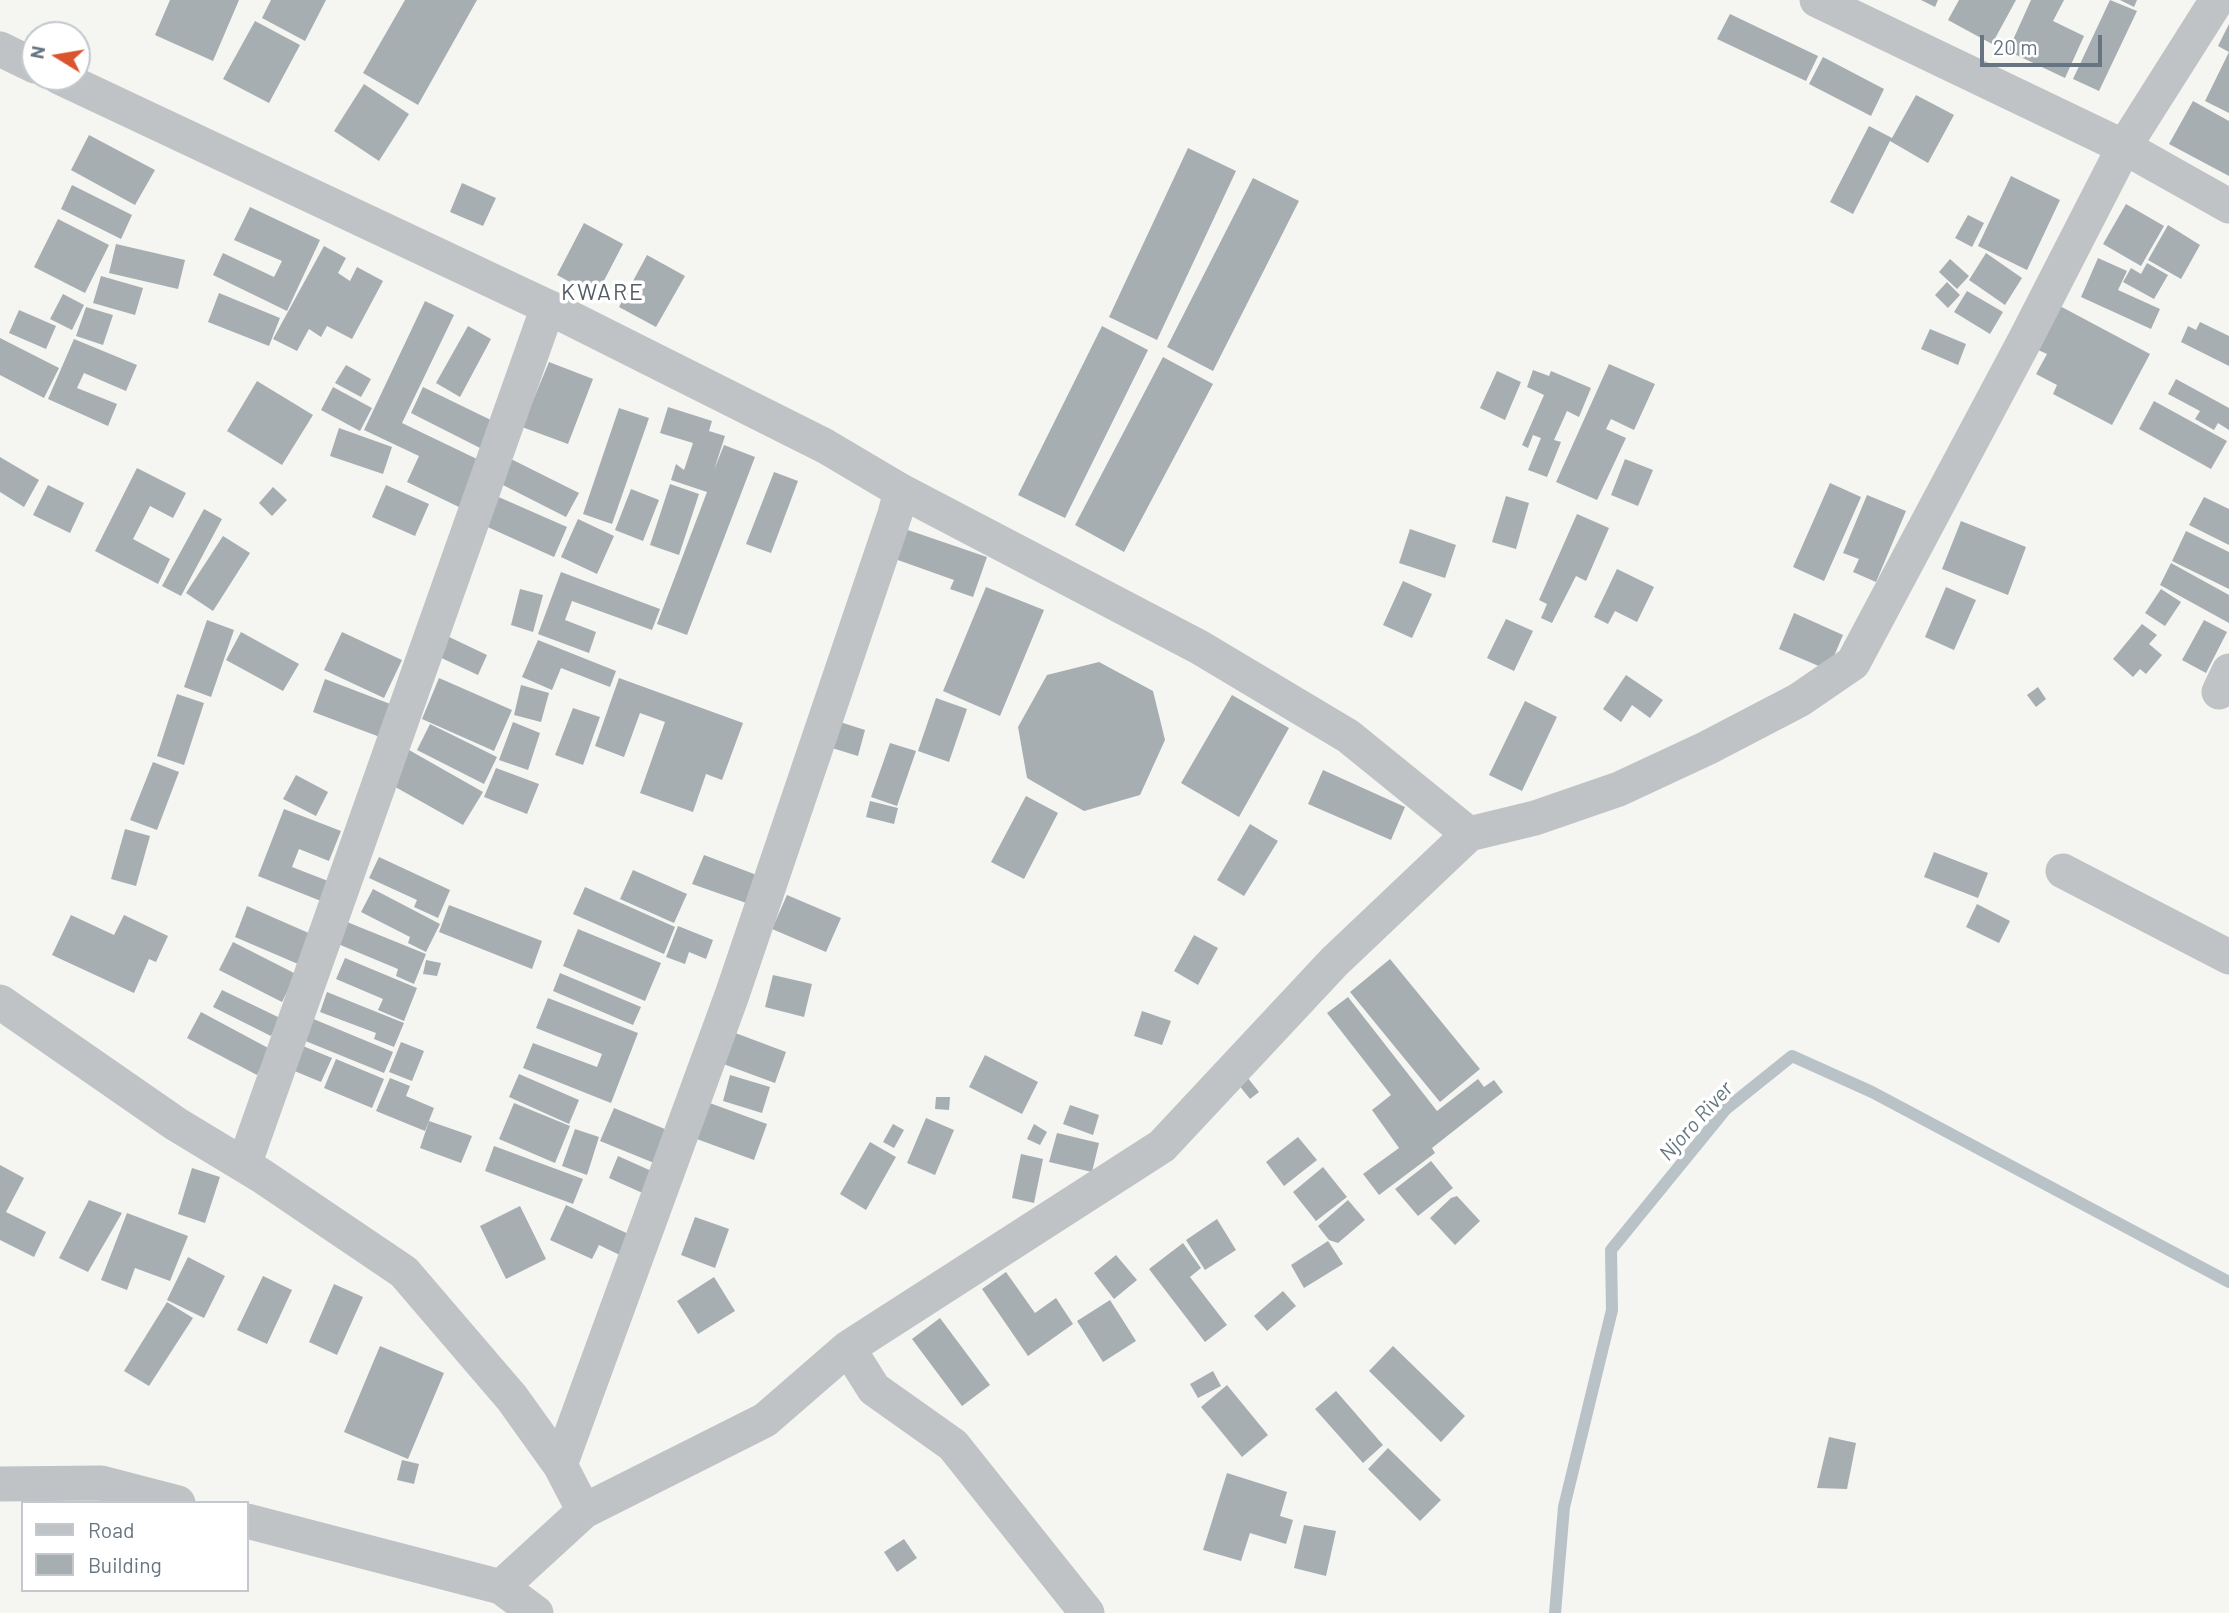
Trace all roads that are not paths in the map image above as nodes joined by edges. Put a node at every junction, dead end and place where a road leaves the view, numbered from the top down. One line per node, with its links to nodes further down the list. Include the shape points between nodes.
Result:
1 (1817, 0): 6 (street)
2 (2217, 0): 6 (street)
3 (0, 49): 4 (street)
4 (21, 59)
5 (89, 91): 8 (street)
6 (2124, 147): 7 (street); 10 (street, via 1853,663 1787,706 1619,789 1535,818)
7 (2229, 206)
8 (548, 307): 9 (street, via 825,446); 14 (street)
9 (901, 491): 10 (street, via 1199,647 1348,736); 16 (street, via 732,995)
10 (1469, 834): 15 (street, via 1334,961 1162,1146)
11 (2063, 871): 12 (street)
12 (2229, 957)
13 (0, 1002): 14 (street, via 176,1124)
14 (244, 1165): 16 (street, via 404,1272 512,1398)
15 (848, 1348): 19 (street, via 765,1420); 23 (street, via 874,1389 953,1445)
16 (560, 1465): 19 (street)
17 (0, 1484): 18 (street, via 101,1483)
18 (170, 1501)
19 (584, 1511): 21 (street)
20 (248, 1521): 21 (street)
21 (501, 1587): 22 (street)
22 (536, 1613)
23 (1087, 1613)

